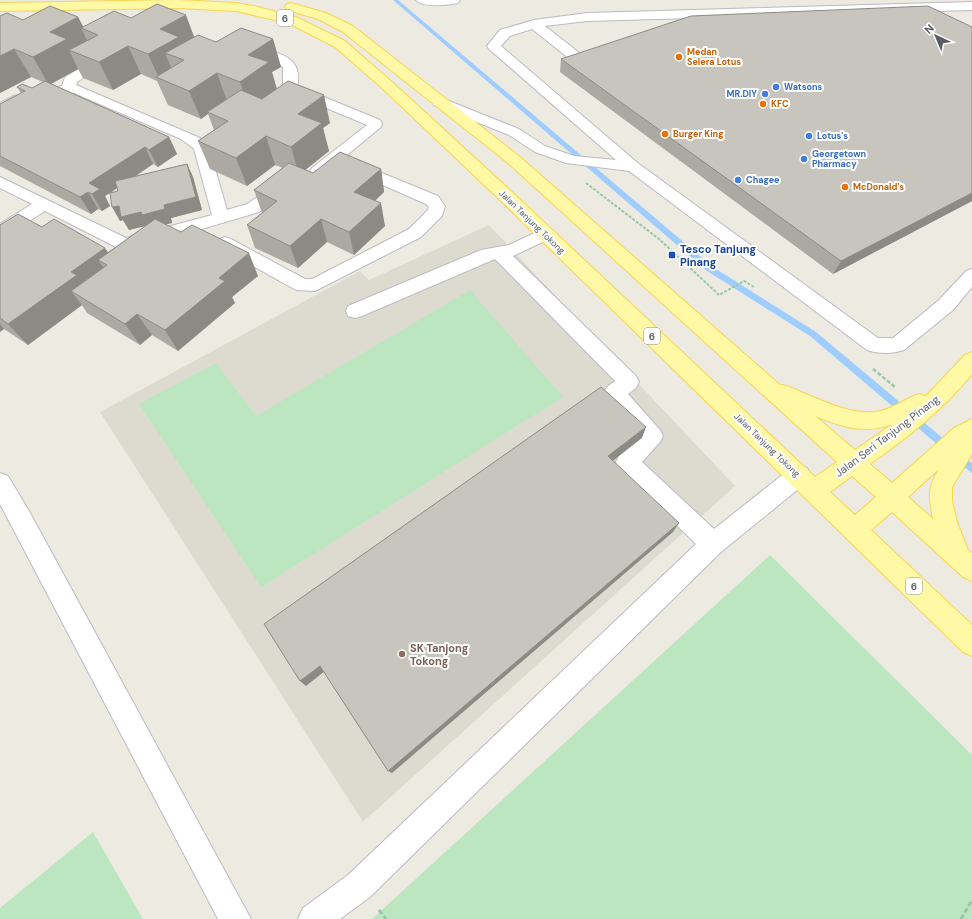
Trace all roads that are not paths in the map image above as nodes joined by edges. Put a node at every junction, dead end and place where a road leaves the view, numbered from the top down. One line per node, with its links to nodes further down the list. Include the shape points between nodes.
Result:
1 (256, 0): 14 (main road, 6, via 308,12 348,29)
2 (422, 0): 3 (street)
3 (454, 0)
4 (972, 6): 9 (street, via 587,17)
5 (0, 7): 25 (main road, Jalan Tanjung Tokong / 6, via 216,5 254,10 306,26 340,44 356,57)
6 (936, 14): 7 (street); 8 (street); 9 (street, via 586,26)
7 (972, 14)
8 (948, 21)
9 (534, 24): 12 (street); 19 (street, via 505,33 494,46)
10 (91, 48): 13 (street, via 77,56 94,66 70,80)
11 (236, 51): 18 (street, via 252,51 280,58 288,63 290,68 285,95 302,93 375,123 374,128)
12 (577, 58)
13 (69, 88): 15 (street); 17 (street, via 186,136 195,141)
14 (439, 102): 19 (street, via 514,132 540,149 572,160); 30 (main road, 6, via 514,160)
15 (2, 105)
16 (214, 140): 17 (street)
17 (200, 148): 22 (street)
18 (334, 158): 22 (street, via 302,181 281,189 253,208); 23 (street, via 432,200 438,206 436,212 415,233 315,285 302,285)
19 (633, 167): 27 (street, via 874,345 897,345 946,305)
20 (3, 186): 21 (street)
21 (44, 204): 23 (street, via 124,244); 24 (street)
22 (221, 218): 23 (street)
23 (194, 226)
24 (0, 232)
25 (545, 234): 26 (street, via 513,250); 35 (main road, Jalan Tanjung Tokong / 6)
26 (499, 252): 28 (street, via 487,254); 38 (street, via 629,382 614,393 652,436 627,462)
27 (972, 275)
28 (355, 311)
29 (972, 360): 31 (main road, Jalan Seri Tanjung Pinang, via 949,388)
30 (768, 387): 31 (main road, via 835,415 857,421 875,421); 33 (main road, 6)
31 (924, 404): 33 (main road, Jalan Seri Tanjung Pinang, via 884,441)
32 (967, 435): 36 (main road); 39 (main road, via 941,486 945,522)
33 (852, 463): 35 (main road, Jalan Seri Tanjung Pinang); 36 (main road, 6)
34 (0, 483): 41 (street)
35 (806, 483): 37 (main road, Jalan Tanjung Tokong / 6); 38 (street)
36 (892, 498): 37 (main road); 39 (main road, 6)
37 (855, 530): 40 (main road, Jalan Tanjung Tokong / 6)
38 (713, 544): 42 (street, via 359,886)
39 (966, 563)
40 (972, 643)
41 (235, 919)
42 (314, 919)

